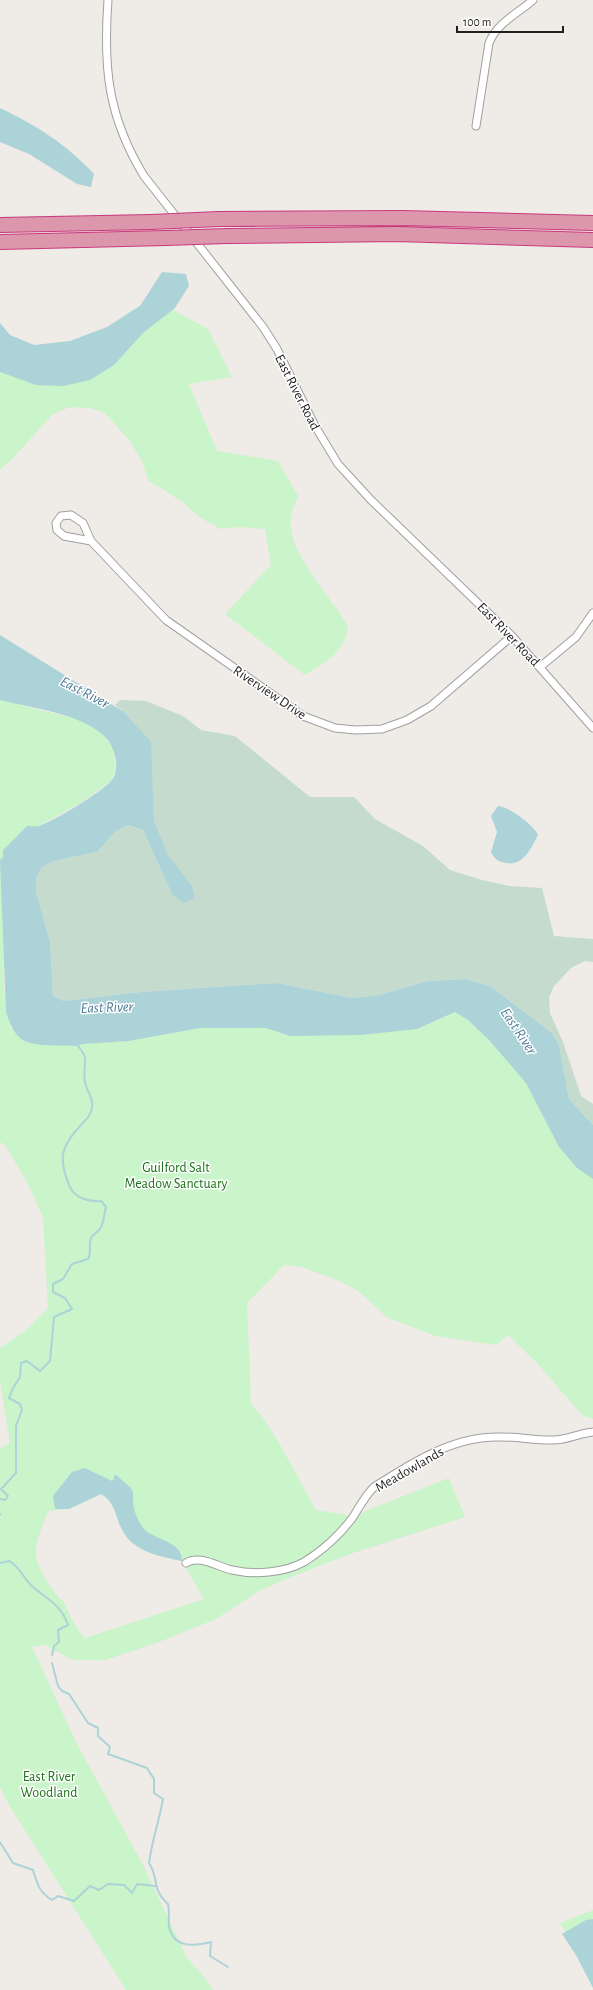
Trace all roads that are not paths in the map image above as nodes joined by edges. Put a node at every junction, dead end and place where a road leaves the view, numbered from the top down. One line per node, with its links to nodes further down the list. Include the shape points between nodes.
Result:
1 (108, 0): 10 (street, East River Road, via 106,56 111,101 124,140 144,176 263,327 338,464 371,500)
2 (533, 0): 3 (street, via 493,33 489,43)
3 (476, 126)
4 (593, 223): 5 (highway, bridge, via 395,218 219,219)
5 (0, 225)
6 (593, 240): 7 (highway, bridge, via 398,234)
7 (0, 242)
8 (91, 542): 8 (street, Riverview Drive, via 82,523 71,515 61,516 56,523 57,530 64,536); 10 (street, Riverview Drive, via 166,620 303,716 335,728 382,729 407,720 431,706)
9 (593, 613): 11 (street, via 576,637)
10 (512, 636): 11 (street, East River Road)
11 (540, 666): 12 (street, East River Road)
12 (593, 728)
13 (593, 1432): 14 (street, Meadowlands, via 551,1440 517,1436 487,1437 441,1449 374,1487 365,1496 353,1517 328,1544 303,1562 285,1568 261,1573 233,1571 197,1560)
14 (186, 1563)

